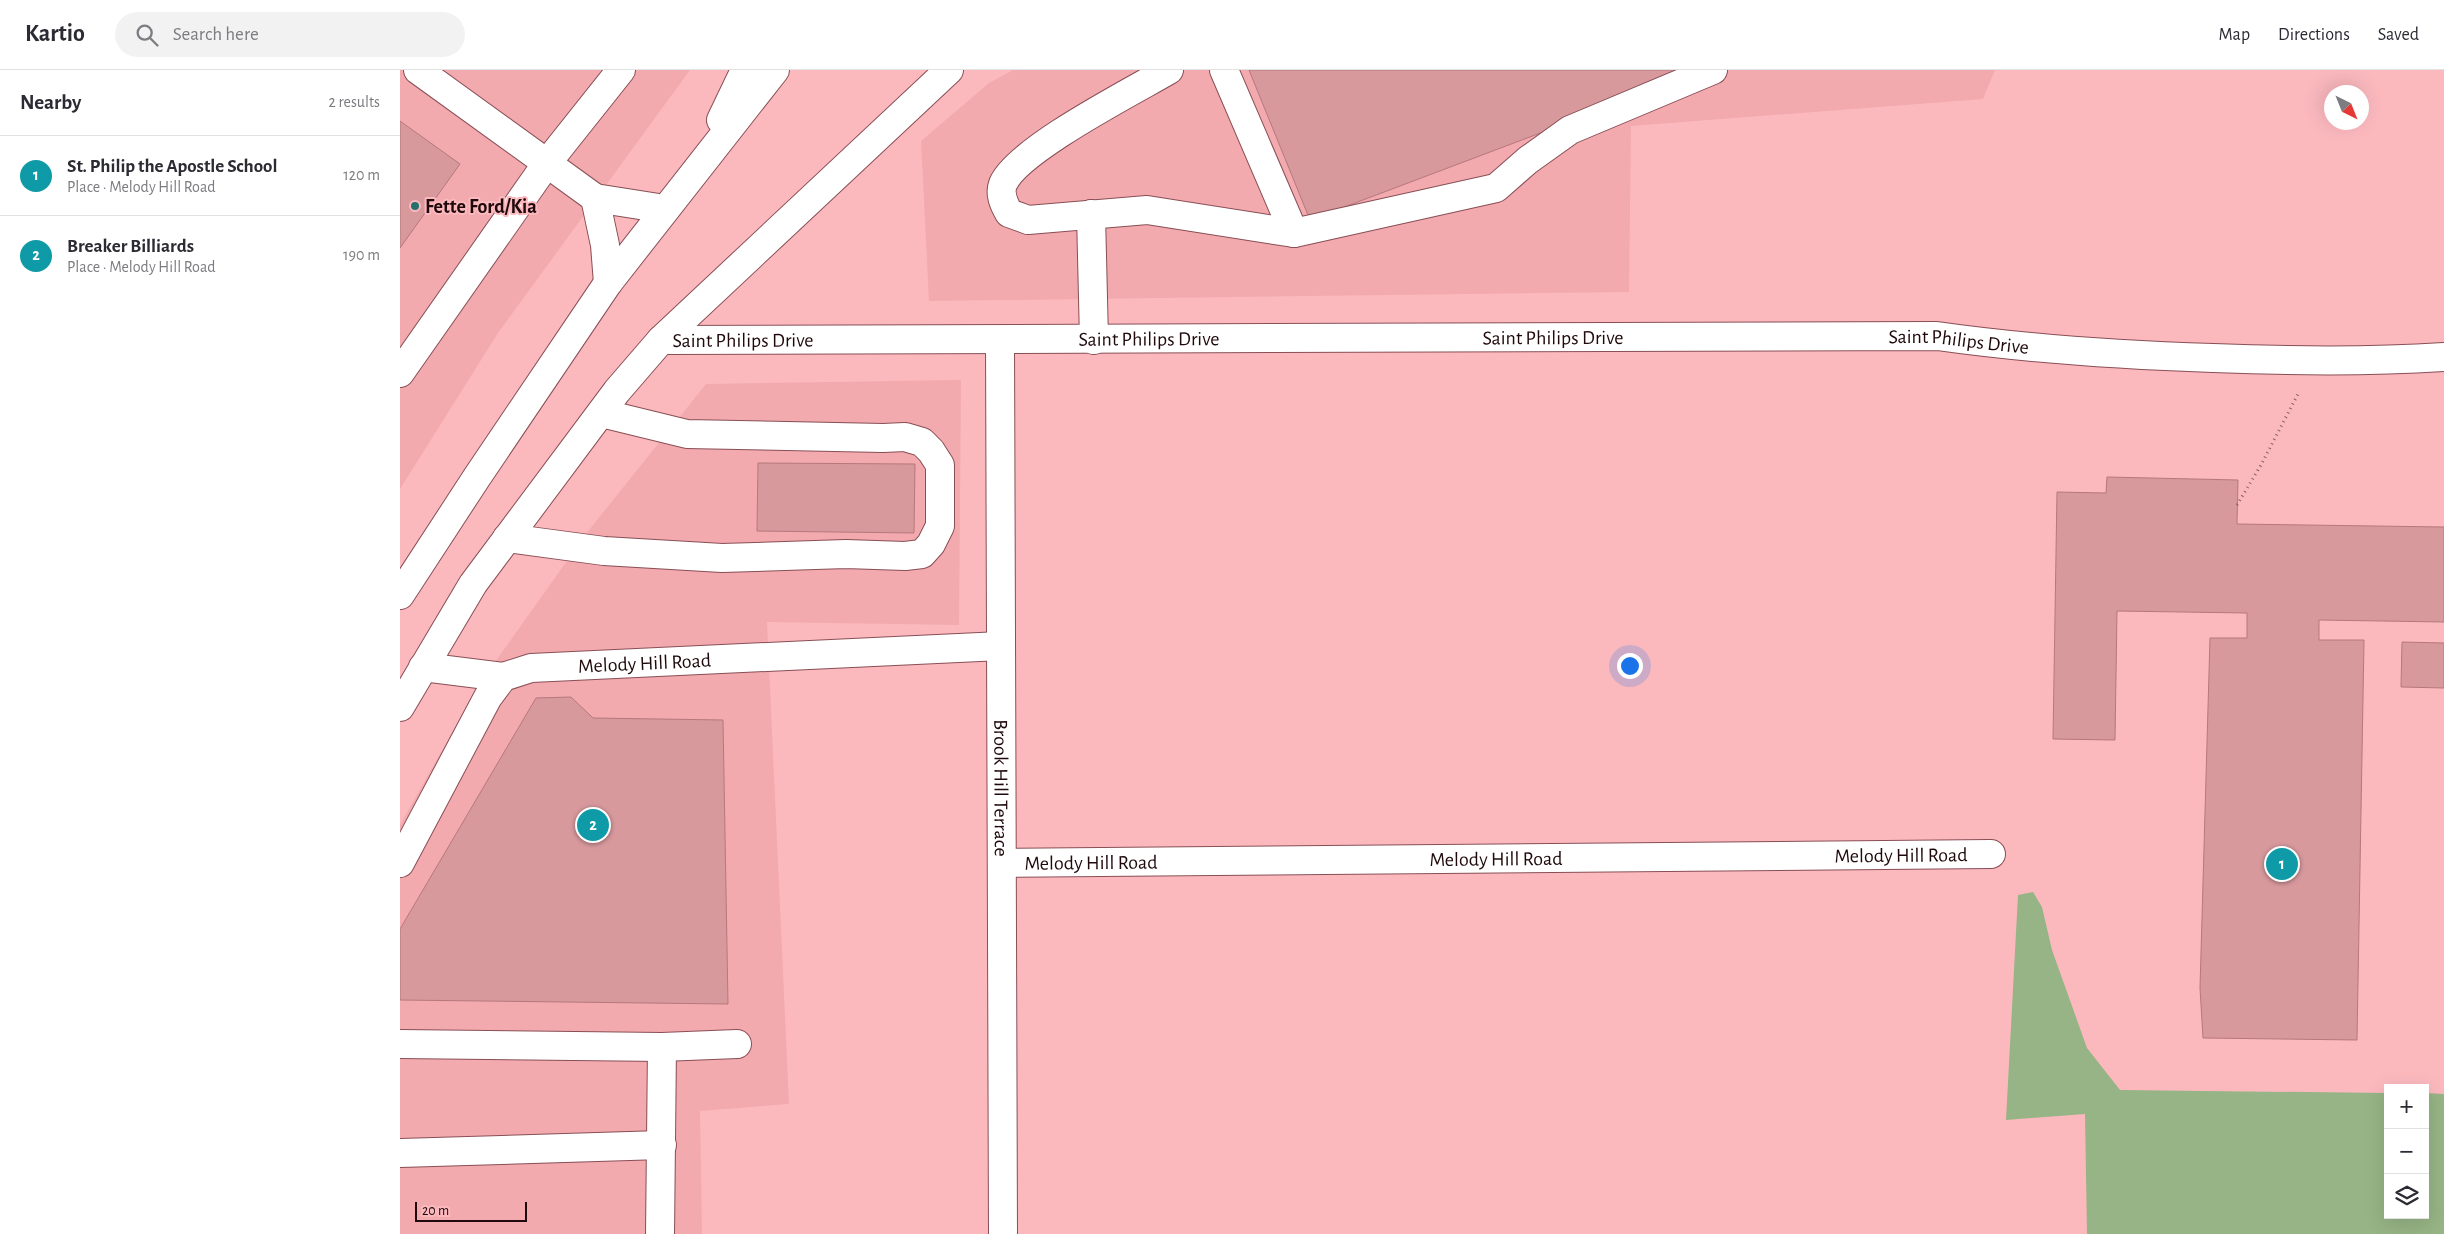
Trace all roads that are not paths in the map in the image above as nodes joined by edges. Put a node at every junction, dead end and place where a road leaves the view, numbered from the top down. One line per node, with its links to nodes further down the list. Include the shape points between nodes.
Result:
1 (418, 70): 9 (main road)
2 (621, 70): 9 (main road)
3 (745, 70): 10 (main road)
4 (775, 70): 10 (main road)
5 (949, 70): 16 (main road)
6 (1169, 70): 13 (main road, via 1042,145 1011,170 1002,186 1002,200 1009,213 1028,220)
7 (1224, 70): 14 (main road)
8 (1713, 70): 14 (main road, via 1570,130 1496,188)
9 (548, 163): 11 (main road); 20 (main road)
10 (700, 164): 12 (main road)
11 (595, 198): 12 (main road); 15 (main road, via 605,245)
12 (665, 209): 15 (main road)
13 (1091, 214): 14 (main road, via 1147,210); 18 (main road)
14 (1294, 233)
15 (608, 283): 23 (main road)
16 (661, 340): 17 (main road, Saint Philips Drive); 21 (main road)
17 (1000, 340): 18 (main road, Saint Philips Drive); 24 (main road, Brook Hill Terrace)
18 (1094, 340): 19 (main road, Saint Philips Drive, via 1937,336 2011,346 2150,356 2315,362)
19 (2444, 357)
20 (400, 374)
21 (601, 413): 22 (main road); 22 (main road, via 687,434 905,437 922,442 940,465 940,526 922,554 904,556 846,554 722,558 604,551)
22 (507, 538): 25 (main road, via 473,584)
23 (400, 595)
24 (1001, 646): 26 (main road, Melody Hill Road, via 531,668); 30 (main road, Brook Hill Terrace)
25 (424, 667): 26 (main road); 27 (main road)
26 (503, 676): 28 (main road, via 488,697)
27 (400, 706)
28 (404, 848)
29 (1991, 854): 30 (main road, Melody Hill Road)
30 (1002, 863): 37 (main road, Brook Hill Terrace)
31 (400, 1044): 33 (main road)
32 (738, 1044): 33 (main road)
33 (662, 1047): 34 (main road)
34 (662, 1144): 35 (main road); 36 (main road)
35 (400, 1153)
36 (660, 1234)
37 (1003, 1234)

